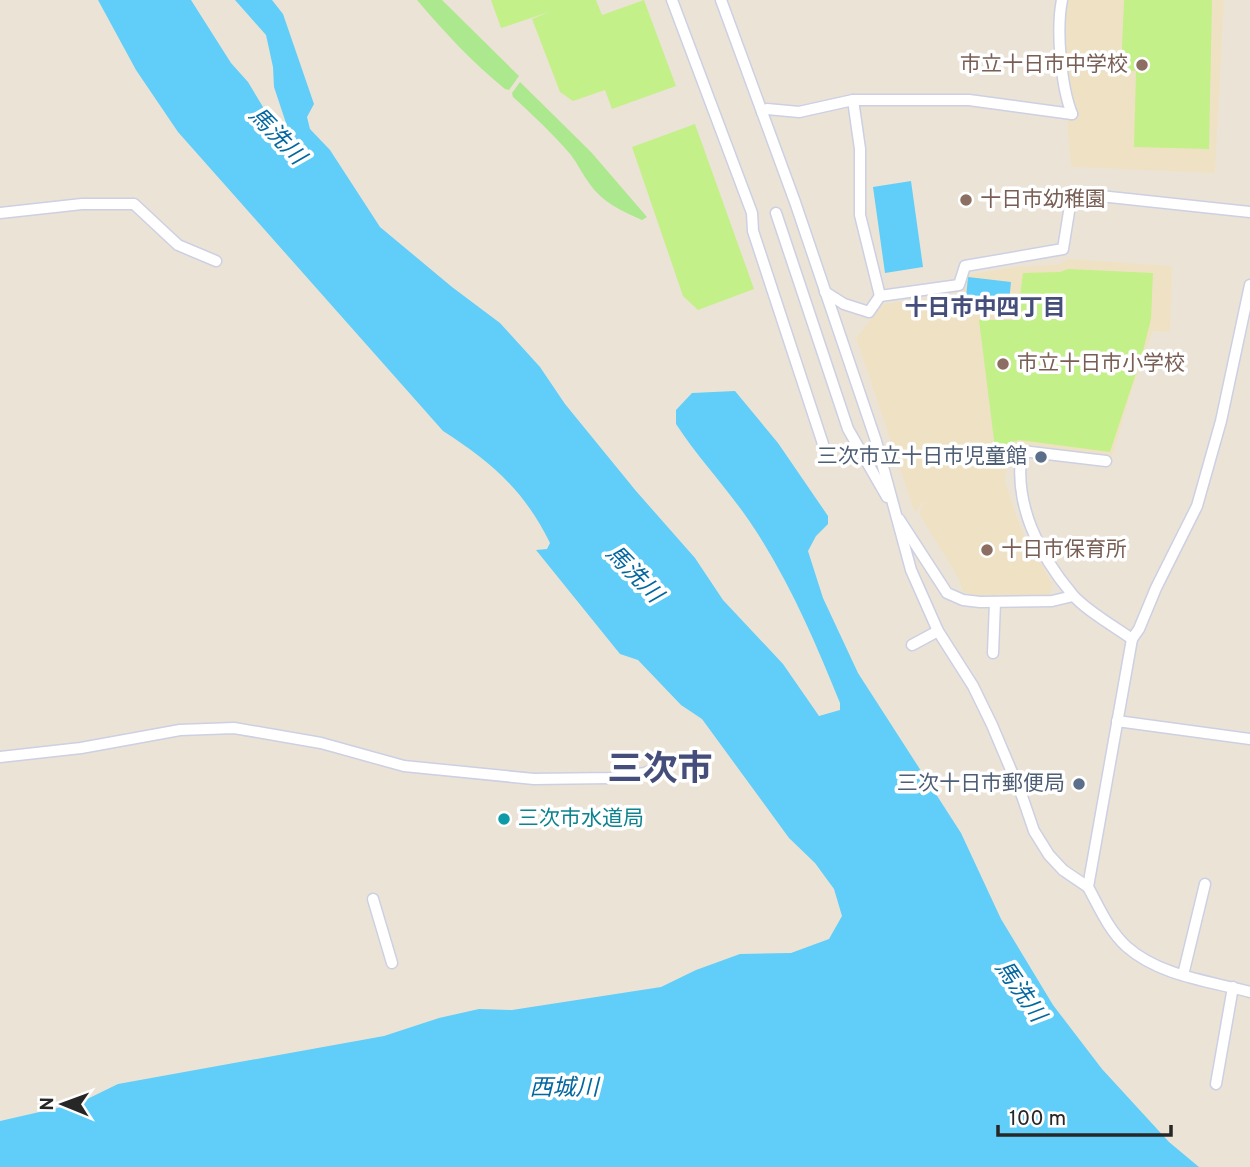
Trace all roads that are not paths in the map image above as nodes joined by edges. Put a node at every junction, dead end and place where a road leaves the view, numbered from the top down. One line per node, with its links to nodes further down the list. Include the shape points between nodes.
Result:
1 (672, 0): 13 (street, via 752,213 753,231)
2 (721, 0): 5 (street)
3 (1062, 0): 4 (street, via 1059,17 1065,97 1072,114 969,100)
4 (853, 100): 5 (street, via 799,112); 12 (street, via 860,149 860,215)
5 (762, 112): 11 (street)
6 (1250, 212): 12 (street, via 1072,193 1063,249 965,266 959,285)
7 (0, 213): 9 (street, via 134,204 178,245)
8 (776, 213): 15 (street, via 848,429)
9 (216, 261)
10 (1250, 285): 19 (street, via 1221,421 1197,506)
11 (825, 292): 12 (street, via 869,312); 15 (street, via 876,441)
12 (880, 296)
13 (823, 444)
14 (1106, 461): 16 (street, via 1021,451 1022,501 1029,523)
15 (894, 510): 17 (street, via 947,593 963,600); 18 (street, via 911,570)
16 (1073, 596): 17 (street); 19 (street)
17 (995, 602): 21 (street)
18 (938, 631): 20 (street); 27 (street, via 973,686 1034,831 1056,862)
19 (1132, 639): 22 (street)
20 (912, 645)
21 (993, 653)
22 (1117, 720): 23 (street); 27 (street)
23 (1250, 739)
24 (0, 757): 25 (street, via 180,730 234,727 417,768 534,779 611,778)
25 (653, 769)
26 (1205, 884): 30 (street)
27 (1088, 887): 30 (street, via 1107,923 1126,946)
28 (373, 899): 29 (street)
29 (392, 963)
30 (1183, 975): 31 (street)
31 (1233, 987): 32 (street); 33 (street)
32 (1250, 992)
33 (1216, 1084)

